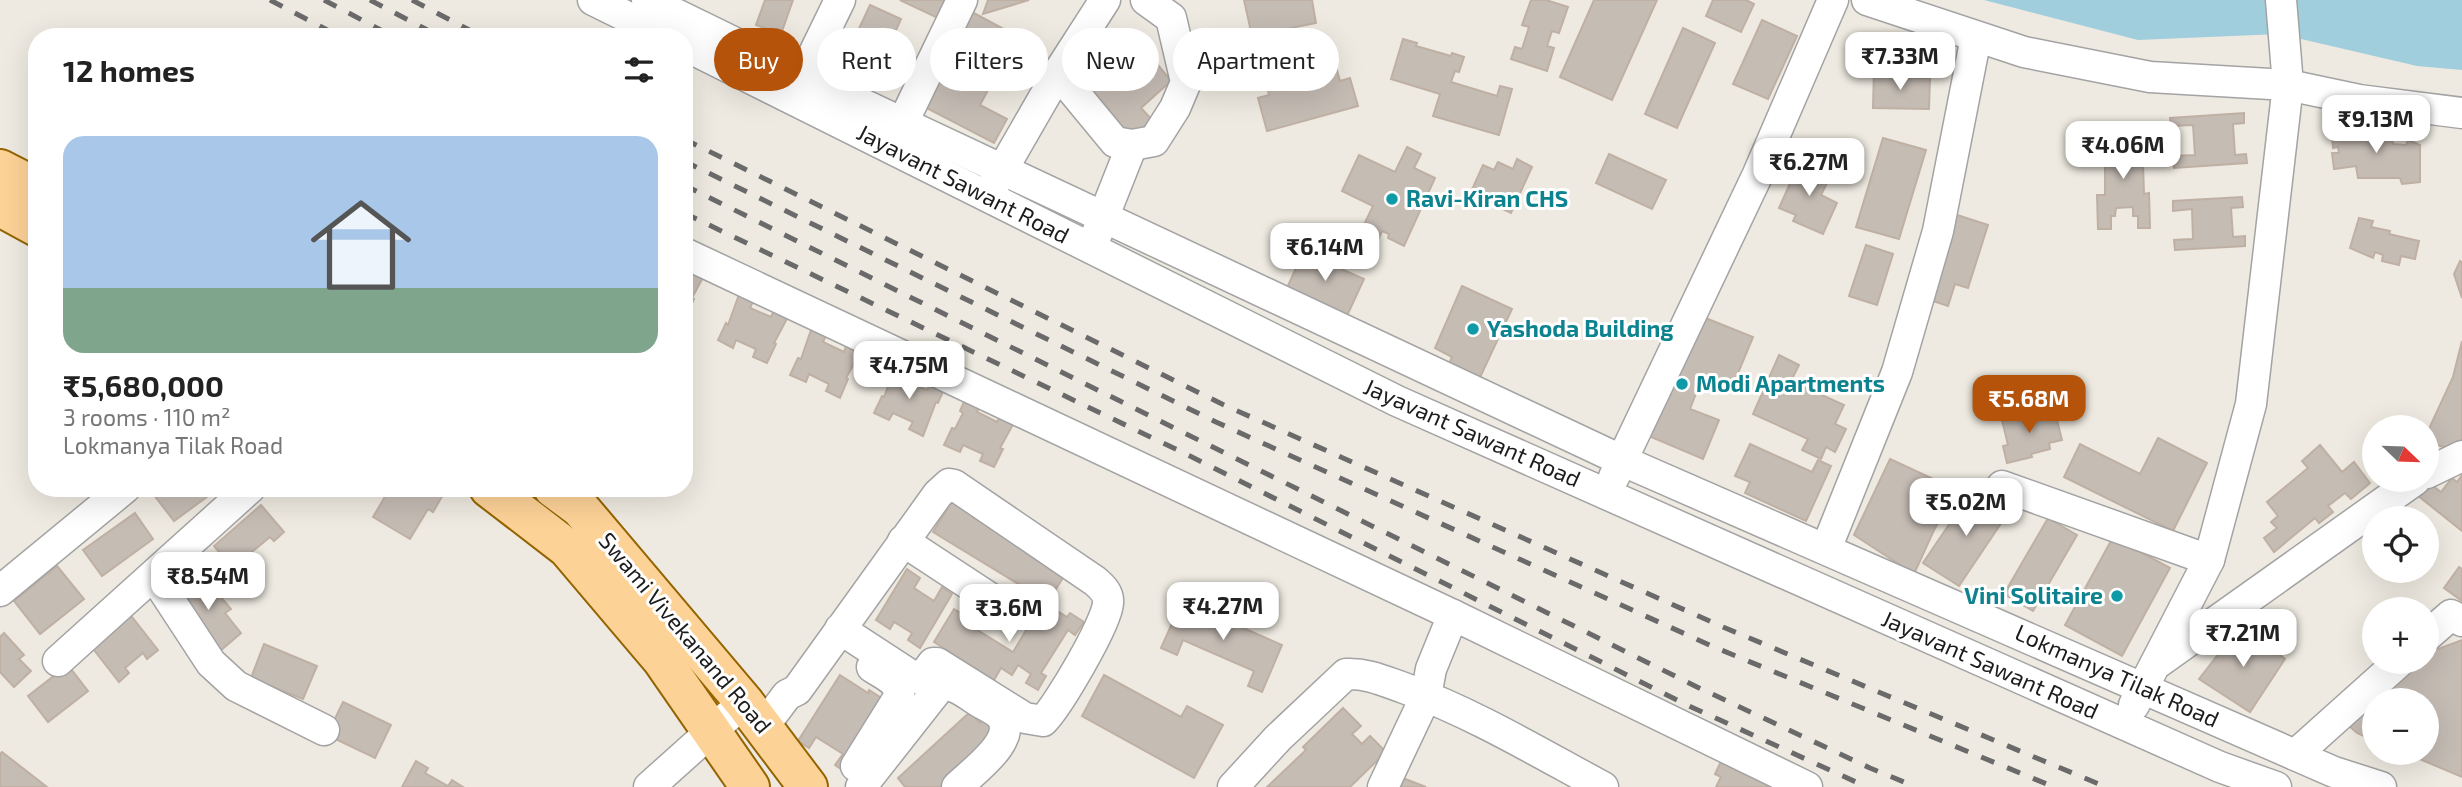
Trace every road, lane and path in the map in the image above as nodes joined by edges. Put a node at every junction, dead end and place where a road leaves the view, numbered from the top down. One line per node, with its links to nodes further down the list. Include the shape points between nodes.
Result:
1 (593, 0): 10 (street)
2 (647, 0): 11 (street, Jayavant Sawant Road)
3 (840, 0): 15 (street)
4 (962, 0): 18 (street)
5 (1105, 0): 14 (street)
6 (1146, 0): 19 (street, via 1171,18 1186,82 1154,141)
7 (1833, 0): 30 (street, via 1758,174)
8 (1867, 0): 12 (street)
9 (2281, 0): 16 (street)
10 (650, 28)
11 (714, 33)
12 (1976, 37): 16 (street, via 2024,52 2150,77); 40 (street, via 1938,231 1898,372)
13 (693, 49): 18 (street, Jayavant Sawant Road)
14 (1058, 73): 19 (street, via 1115,142); 21 (street)
15 (803, 76): 18 (street, Jayavant Sawant Road)
16 (2288, 85): 17 (street); 41 (street, via 2251,404)
17 (2462, 113)
18 (896, 135): 21 (street, Jayavant Sawant Road); 23 (street, Jayavant Sawant Road)
19 (1132, 145): 25 (street)
20 (0, 169): 22 (main road)
21 (1002, 170): 23 (street); 25 (street, Jayavant Sawant Road)
22 (28, 183)
23 (988, 196): 27 (street, Jayavant Sawant Road)
24 (0, 207): 26 (main road)
25 (1103, 217): 27 (street); 30 (street, Jayavant Sawant Road)
26 (28, 222)
27 (1091, 248): 33 (street, Jayavant Sawant Road, via 1397,401)
28 (693, 257): 45 (street)
29 (2462, 456): 31 (street)
30 (1623, 461): 33 (street, via 1617,474); 40 (street, Lokmanya Tilak Road)
31 (2440, 467)
32 (2002, 486): 41 (street)
33 (1598, 491): 54 (street, Jayavant Sawant Road)
34 (2399, 492): 51 (street)
35 (114, 497): 43 (street)
36 (240, 497): 42 (street)
37 (501, 497): 56 (main road, Swami Vivekanand Road, via 567,548 662,660)
38 (565, 497): 53 (main road, Swami Vivekanand Road, via 580,508)
39 (903, 541): 44 (street); 48 (street); 48 (street, via 944,488 954,485 1103,588 1109,599 1106,615 1048,715 1043,720 1025,718 937,663 921,679 915,678)
40 (1826, 549): 51 (street, Lokmanya Tilak Road)
41 (2209, 560): 51 (street)
42 (154, 576): 49 (street); 55 (street, via 211,663 236,686)
43 (0, 592)
44 (1002, 606)
45 (1453, 615): 52 (street, via 1431,669); 67 (street)
46 (2462, 621): 47 (street, via 2451,615)
47 (2439, 626)
48 (835, 636): 53 (street, via 797,690); 61 (street, via 900,690)
49 (58, 661)
50 (2386, 674): 57 (street)
51 (2147, 677): 54 (street); 57 (street, Lokmanya Tilak Road)
52 (1426, 696): 64 (street, via 1374,677 1346,674); 65 (street); 66 (street)
53 (760, 723): 56 (street); 60 (main road, Swami Vivekanand Road)
54 (2125, 725): 68 (street, Jayavant Sawant Road)
55 (324, 730)
56 (711, 732): 58 (street); 59 (main road, Swami Vivekanand Road)
57 (2295, 755): 69 (street, Lokmanya Tilak Road)
58 (649, 787)
59 (750, 787)
60 (808, 787)
61 (843, 787)
62 (861, 787): 63 (street, via 942,684 953,685 999,714 1005,724 999,747)
63 (957, 787)
64 (1233, 787)
65 (1383, 787)
66 (1603, 787)
67 (1807, 787)
68 (2276, 787)
69 (2381, 787)

